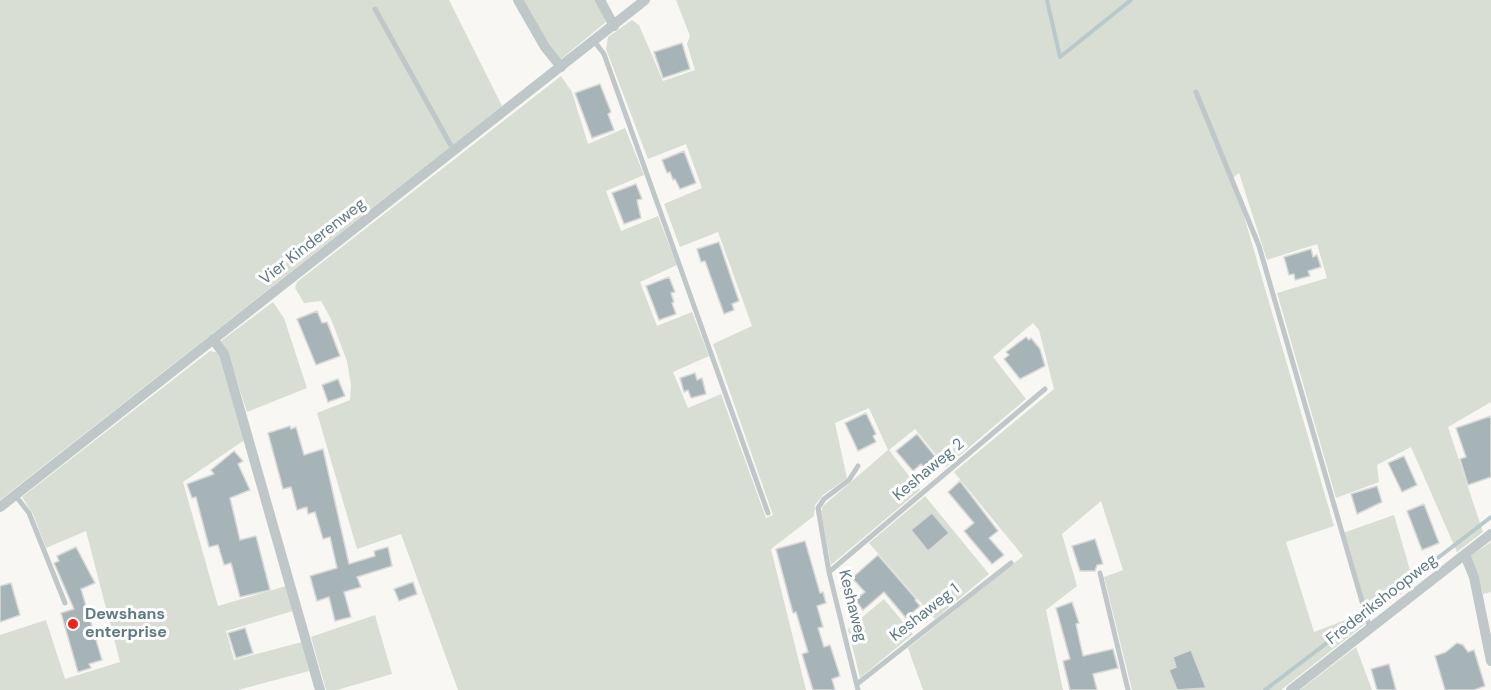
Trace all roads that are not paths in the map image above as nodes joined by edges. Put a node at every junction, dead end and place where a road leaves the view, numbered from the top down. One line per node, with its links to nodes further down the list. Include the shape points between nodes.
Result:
1 (518, 0): 7 (street)
2 (600, 0): 5 (street)
3 (645, 0): 5 (street, Vier Kinderenweg)
4 (375, 9): 9 (lane)
5 (614, 26): 6 (street, Vier Kinderenweg)
6 (594, 41): 7 (street, Vier Kinderenweg); 15 (lane, via 604,54)
7 (561, 67): 9 (street, Vier Kinderenweg)
8 (1196, 92): 22 (lane, via 1259,246)
9 (454, 151): 10 (street, Vier Kinderenweg)
10 (213, 339): 13 (street, Vier Kinderenweg); 25 (street, via 224,354)
11 (1046, 389): 19 (lane, Keshaweg 2)
12 (858, 466): 19 (lane, Keshaweg, via 849,480 818,508)
13 (15, 495): 14 (street, Vier Kinderenweg); 21 (lane, via 29,513)
14 (0, 507)
15 (768, 513)
16 (1491, 534): 17 (street, Frederikshoopweg)
17 (1465, 555): 22 (street, Frederikshoopweg); 23 (street, via 1474,577)
18 (1011, 563): 24 (lane, Keshaweg 1)
19 (829, 572): 24 (lane, Keshaweg)
20 (1101, 573): 26 (lane)
21 (65, 603)
22 (1370, 629): 27 (street, Frederikshoopweg)
23 (1491, 661)
24 (857, 687)
25 (320, 690)
26 (1128, 690)
27 (1291, 690)

